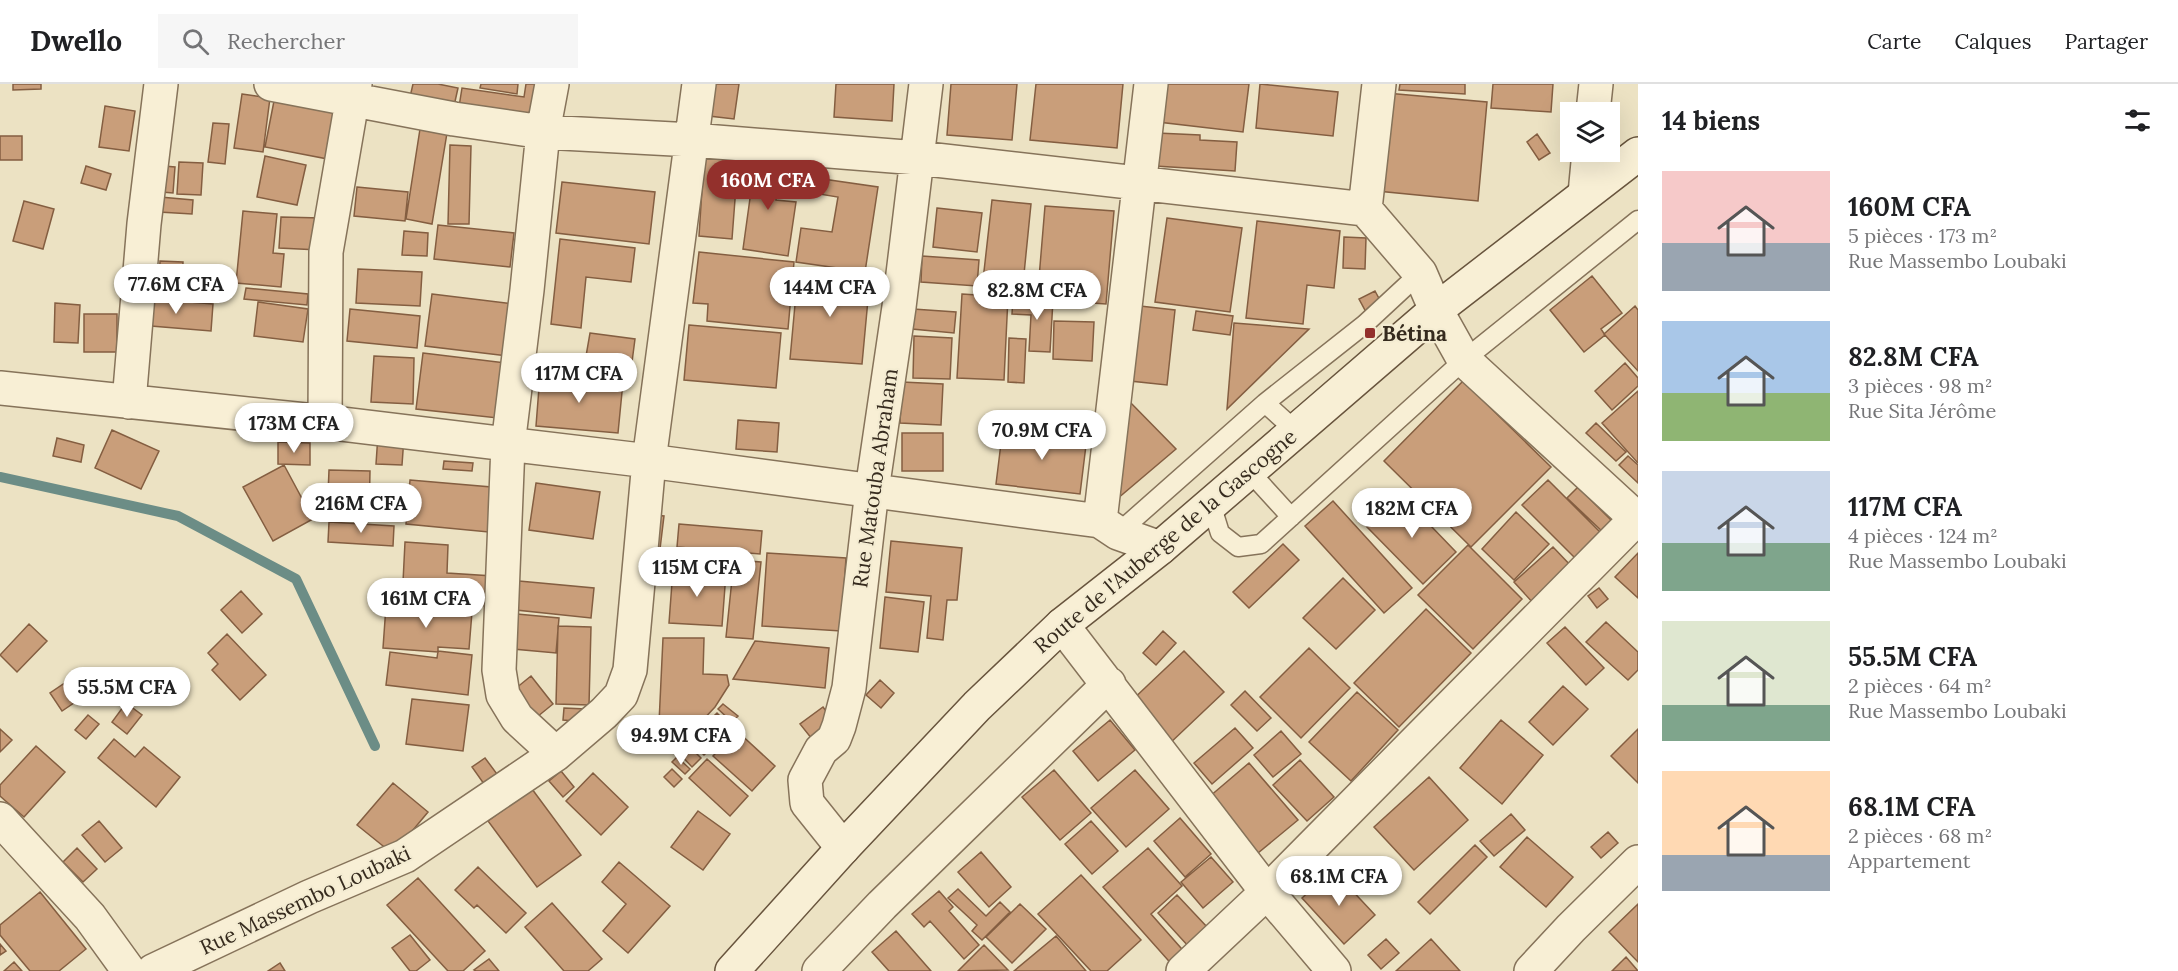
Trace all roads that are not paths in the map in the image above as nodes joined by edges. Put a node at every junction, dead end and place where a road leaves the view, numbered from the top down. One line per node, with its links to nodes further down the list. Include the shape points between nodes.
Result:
1 (161, 84): 24 (street)
2 (271, 84): 9 (street)
3 (552, 84): 11 (street)
4 (699, 84): 12 (street, Rue Massembo Loubaki)
5 (926, 84): 14 (street, Rue Matouba Abraham)
6 (1151, 84): 16 (street)
7 (1379, 84): 18 (street)
8 (1596, 84): 10 (street)
9 (353, 92): 11 (street, via 454,118); 26 (street, via 326,252)
10 (1594, 102)
11 (543, 132): 12 (street); 28 (street)
12 (692, 140): 14 (street); 29 (street, Rue Massembo Loubaki)
13 (1638, 154): 17 (street, Route de l'Auberge de la Gascogne)
14 (918, 158): 16 (street); 31 (street, Rue Matouba Abraham)
15 (1588, 162): 17 (street)
16 (1141, 182): 18 (street); 35 (street)
17 (1585, 194): 21 (street, Route de l'Auberge de la Gascogne)
18 (1365, 209): 20 (street)
19 (1638, 219): 22 (lane)
20 (1420, 273): 21 (street); 25 (lane, via 1365,324)
21 (1436, 310): 22 (street); 27 (street, Route de l'Auberge de la Gascogne)
22 (1464, 360): 33 (lane); 34 (street)
23 (0, 388): 24 (street)
24 (129, 402): 26 (street)
25 (1265, 403): 27 (lane); 35 (lane)
26 (325, 422): 28 (street)
27 (1296, 431): 30 (street, Route de l'Auberge de la Gascogne)
28 (508, 445): 29 (street); 39 (street, via 499,670 503,694 517,718)
29 (649, 461): 31 (street); 39 (street, Rue Massembo Loubaki, via 630,670 621,694 604,714)
30 (1249, 471): 32 (street, Route de l'Auberge de la Gascogne); 33 (lane)
31 (872, 490): 35 (street); 41 (street, Rue Matouba Abraham, via 849,688 834,739 822,750 805,780 807,803)
32 (1211, 504): 33 (lane, via 1220,533 1238,547 1261,544); 36 (street, Route de l'Auberge de la Gascogne)
33 (1291, 516)
34 (1637, 518): 43 (street)
35 (1109, 527): 36 (street)
36 (1160, 548): 37 (street, Route de l'Auberge de la Gascogne)
37 (1062, 625): 38 (street); 41 (street, Route de l'Auberge de la Gascogne, via 976,706)
38 (1108, 684): 43 (street); 47 (street)
39 (556, 754): 45 (street, Rue Massembo Loubaki, via 405,856)
40 (1, 822): 44 (street, via 90,917)
41 (843, 848): 46 (street, Route de l'Auberge de la Gascogne)
42 (1638, 862): 50 (street)
43 (1267, 891): 48 (street); 49 (street)
44 (129, 971)
45 (153, 971)
46 (732, 971)
47 (819, 971)
48 (1184, 971)
49 (1334, 971)
50 (1531, 971)

